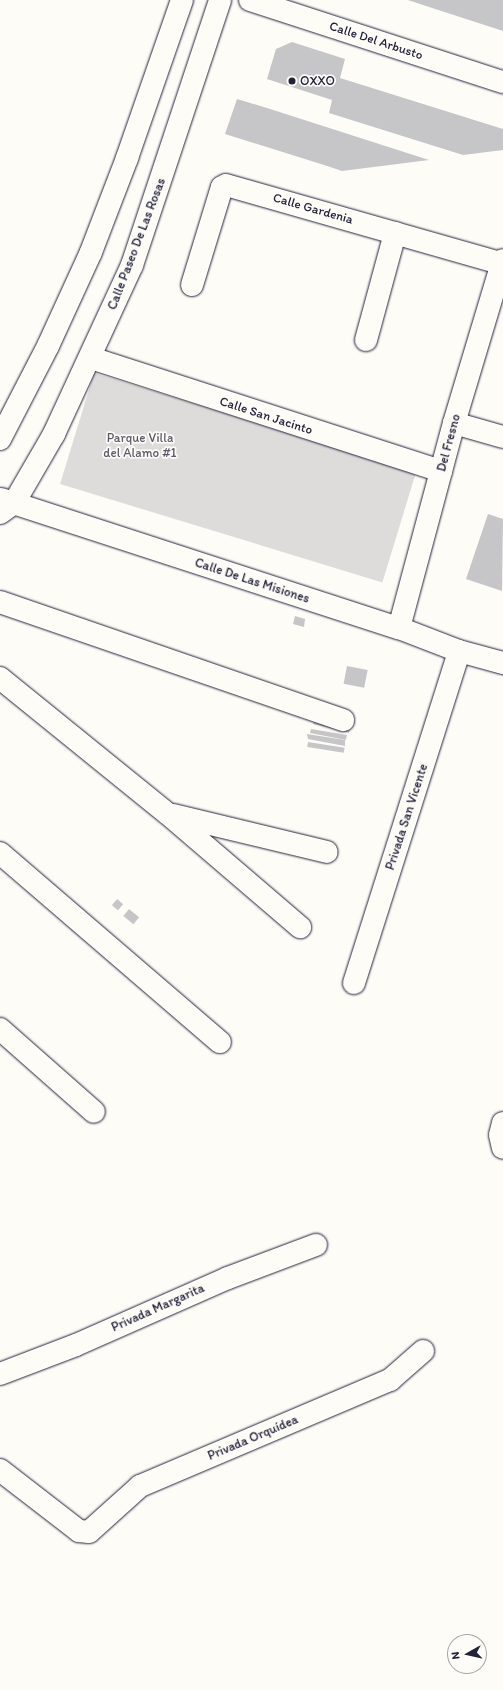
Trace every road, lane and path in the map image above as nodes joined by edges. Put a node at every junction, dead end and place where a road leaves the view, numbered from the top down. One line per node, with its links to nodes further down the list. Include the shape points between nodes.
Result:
1 (182, 0): 12 (street, via 91,252 48,346)
2 (220, 0): 9 (street, Calle Paseo De Las Rosas, via 132,265)
3 (250, 0): 4 (street, Calle Del Arbusto)
4 (503, 82)
5 (395, 233): 6 (street, Calle Gardenia); 7 (street, Calle Gardenia, via 226,185 222,187); 8 (street)
6 (503, 263): 10 (street, Del Fresno)
7 (192, 285)
8 (366, 340)
9 (91, 358): 13 (street, Calle San Jacinto); 14 (street, Calle Paseo De Las Rosas, via 54,434)
10 (454, 423): 11 (street); 13 (street, Del Fresno)
11 (503, 437)
12 (0, 439)
13 (441, 471): 16 (street, Del Fresno)
14 (5, 505): 16 (street, Calle De Las Misiones)
15 (0, 602): 20 (street)
16 (399, 628): 17 (street, Calle De Las Misiones)
17 (459, 651): 18 (street, Calle De Las Misiones); 25 (street, Privada San Vicente)
18 (503, 663)
19 (0, 678): 21 (street)
20 (343, 720)
21 (168, 814): 22 (street); 24 (street)
22 (327, 852)
23 (0, 853): 27 (street)
24 (300, 927)
25 (354, 983)
26 (0, 1029): 28 (street)
27 (220, 1042)
28 (94, 1112)
29 (503, 1123): 30 (street, via 500,1135)
30 (503, 1148)
31 (316, 1245): 33 (street, Privada Margarita, via 228,1278)
32 (423, 1351): 34 (street, Privada Orquídea, via 390,1380 140,1486 89,1532 79,1531)
33 (0, 1374)
34 (0, 1470)

